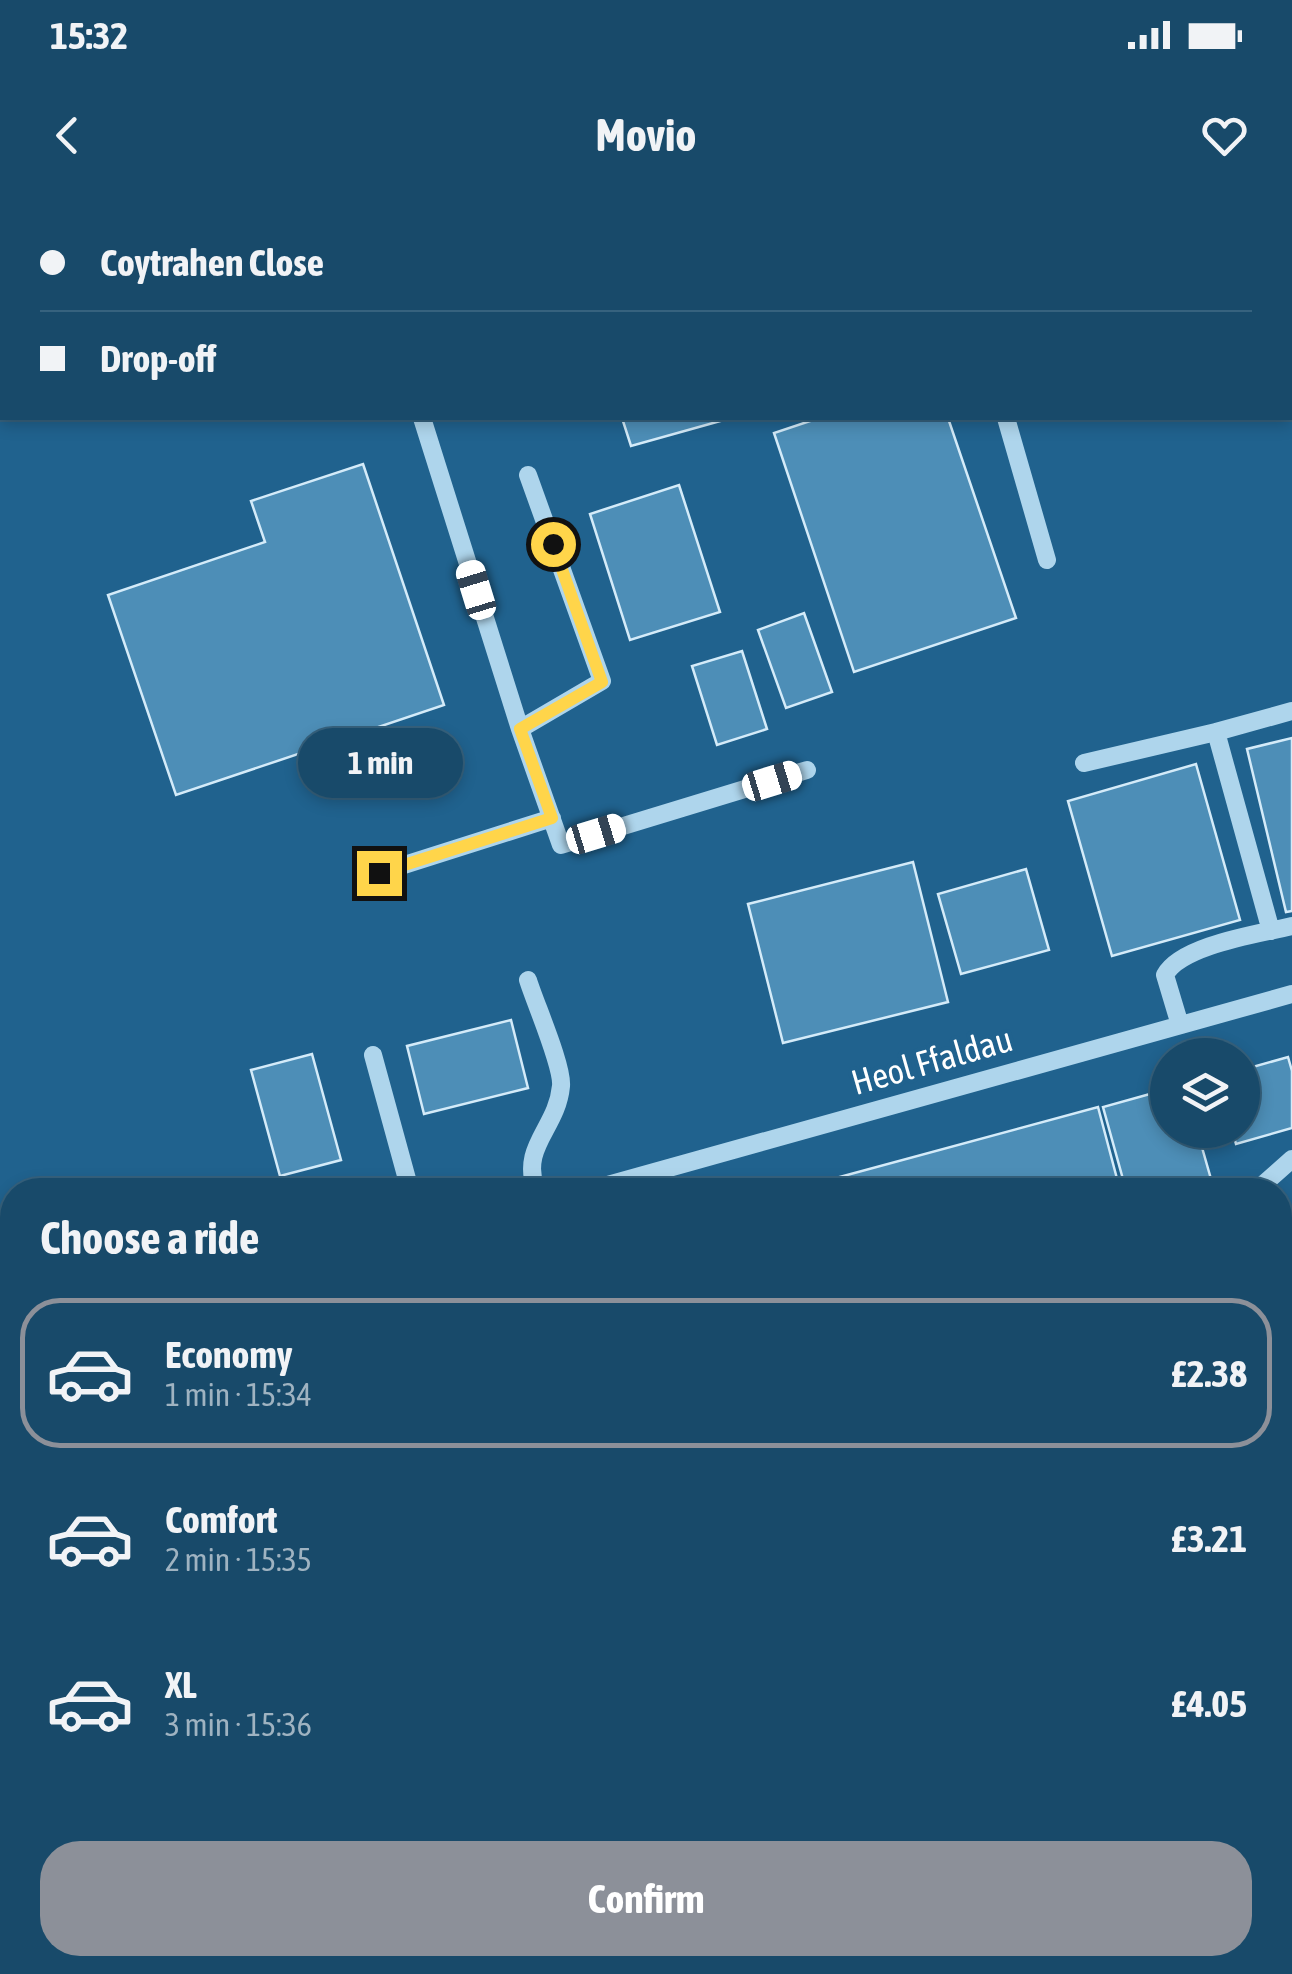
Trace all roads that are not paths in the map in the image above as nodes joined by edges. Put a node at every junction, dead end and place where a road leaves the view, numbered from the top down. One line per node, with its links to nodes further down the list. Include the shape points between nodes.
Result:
1 (423, 420): 6 (street)
2 (1007, 420): 4 (street)
3 (528, 475): 6 (street, via 602,682)
4 (1046, 560)
5 (1292, 712): 7 (street)
6 (520, 729): 10 (street)
7 (1216, 732): 8 (street); 13 (street)
8 (1084, 763)
9 (807, 770): 10 (street, via 561,845)
10 (552, 818): 11 (street)
11 (379, 873)
12 (1292, 926): 13 (street)
13 (1271, 931): 16 (street, via 1195,952 1170,966 1165,976)
14 (528, 980): 20 (street, via 562,1081 557,1110 531,1158)
15 (1292, 994): 16 (street, Heol Ffaldau)
16 (1180, 1025): 21 (street, Heol Ffaldau)
17 (373, 1055): 19 (street)
18 (1292, 1159): 22 (street)
19 (407, 1178)
20 (532, 1178)
21 (633, 1178)
22 (1271, 1178)

